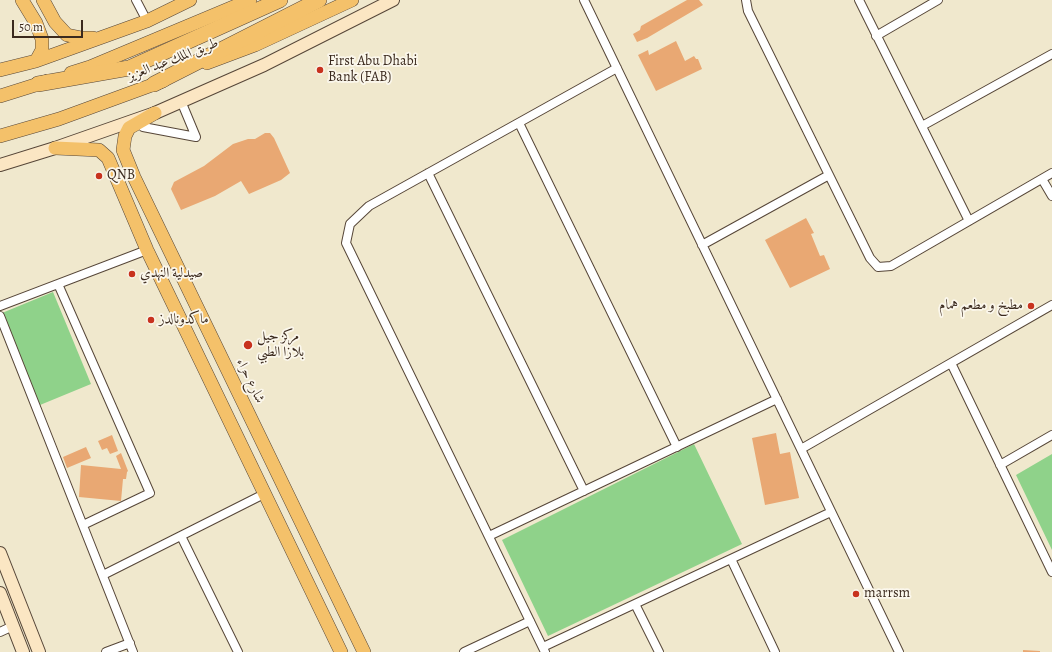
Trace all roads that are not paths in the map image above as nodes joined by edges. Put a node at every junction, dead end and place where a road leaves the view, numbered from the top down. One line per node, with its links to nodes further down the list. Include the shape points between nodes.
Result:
1 (22, 0): 18 (main road, via 42,39 42,50)
2 (43, 0): 16 (main road, via 55,22 67,35)
3 (136, 0): 14 (street)
4 (190, 0): 14 (main road)
5 (250, 0): 21 (main road, طريق الملك عبد العزيز, via 90,67)
6 (280, 0): 21 (highway, via 129,68)
7 (319, 0): 22 (highway)
8 (352, 0): 22 (main road, طريق الملك عبد العزيز, via 255,45)
9 (393, 0): 24 (main road, via 264,65)
10 (584, 0): 19 (street)
11 (746, 0): 34 (street, via 748,11)
12 (859, 0): 15 (street)
13 (938, 0): 15 (street)
14 (147, 21): 16 (main road)
15 (876, 36): 27 (street)
16 (99, 38): 18 (main road)
17 (1052, 54): 27 (street)
18 (36, 61): 20 (main road)
19 (617, 68): 26 (street); 40 (street)
20 (0, 70)
21 (38, 84): 23 (main road, طريق الملك عبد العزيز)
22 (154, 84): 29 (main road, طريق الملك عبد العزيز, via 59,119)
23 (0, 96)
24 (181, 101): 25 (main road); 28 (street, via 196,137)
25 (155, 112): 30 (main road); 35 (main road, شارع حراء, via 129,128 125,136 123,150)
26 (519, 123): 32 (street); 49 (street)
27 (922, 126): 39 (street)
28 (143, 127)
29 (0, 136)
30 (55, 148): 31 (main road); 37 (main road, via 99,150 108,158)
31 (0, 165)
32 (428, 173): 52 (street); 57 (street, via 369,206 350,224 346,243)
33 (1052, 173): 36 (street)
34 (829, 175): 39 (street, via 870,258 878,267 891,266); 40 (street)
35 (134, 177): 37 (main road); 63 (main road, شارع حراء)
36 (1042, 179): 38 (street); 39 (street)
37 (119, 184): 41 (main road)
38 (1052, 196)
39 (969, 221)
40 (702, 244): 47 (street)
41 (147, 250): 42 (street); 53 (main road)
42 (58, 284): 44 (street); 55 (street, via 150,493)
43 (1052, 304): 46 (street)
44 (0, 306)
45 (0, 316): 55 (street)
46 (951, 363): 50 (street); 51 (street)
47 (777, 399): 49 (street); 50 (street)
48 (1052, 435): 51 (street)
49 (677, 447): 52 (street)
50 (801, 449): 54 (street)
51 (1000, 464): 60 (street)
52 (584, 491): 57 (street)
53 (264, 494): 56 (street); 65 (main road)
54 (831, 512): 59 (street); 81 (street)
55 (83, 525): 61 (street)
56 (181, 536): 61 (street); 75 (street)
57 (489, 536): 66 (street)
58 (0, 553): 72 (main road)
59 (731, 559): 64 (street); 80 (street)
60 (1052, 572)
61 (103, 576): 69 (street)
62 (0, 593): 67 (main road)
63 (339, 601): 65 (main road); 77 (main road, شارع حراء)
64 (635, 604): 70 (street); 79 (street)
65 (321, 611): 76 (main road)
66 (530, 621): 70 (street); 78 (street)
67 (13, 626): 68 (street); 71 (main road)
68 (0, 632)
69 (130, 643): 73 (street); 74 (street)
70 (544, 649)
71 (23, 652)
72 (39, 652)
73 (106, 652)
74 (133, 652)
75 (238, 652)
76 (341, 652)
77 (364, 652)
78 (464, 652)
79 (659, 652)
80 (774, 652)
81 (899, 652)

